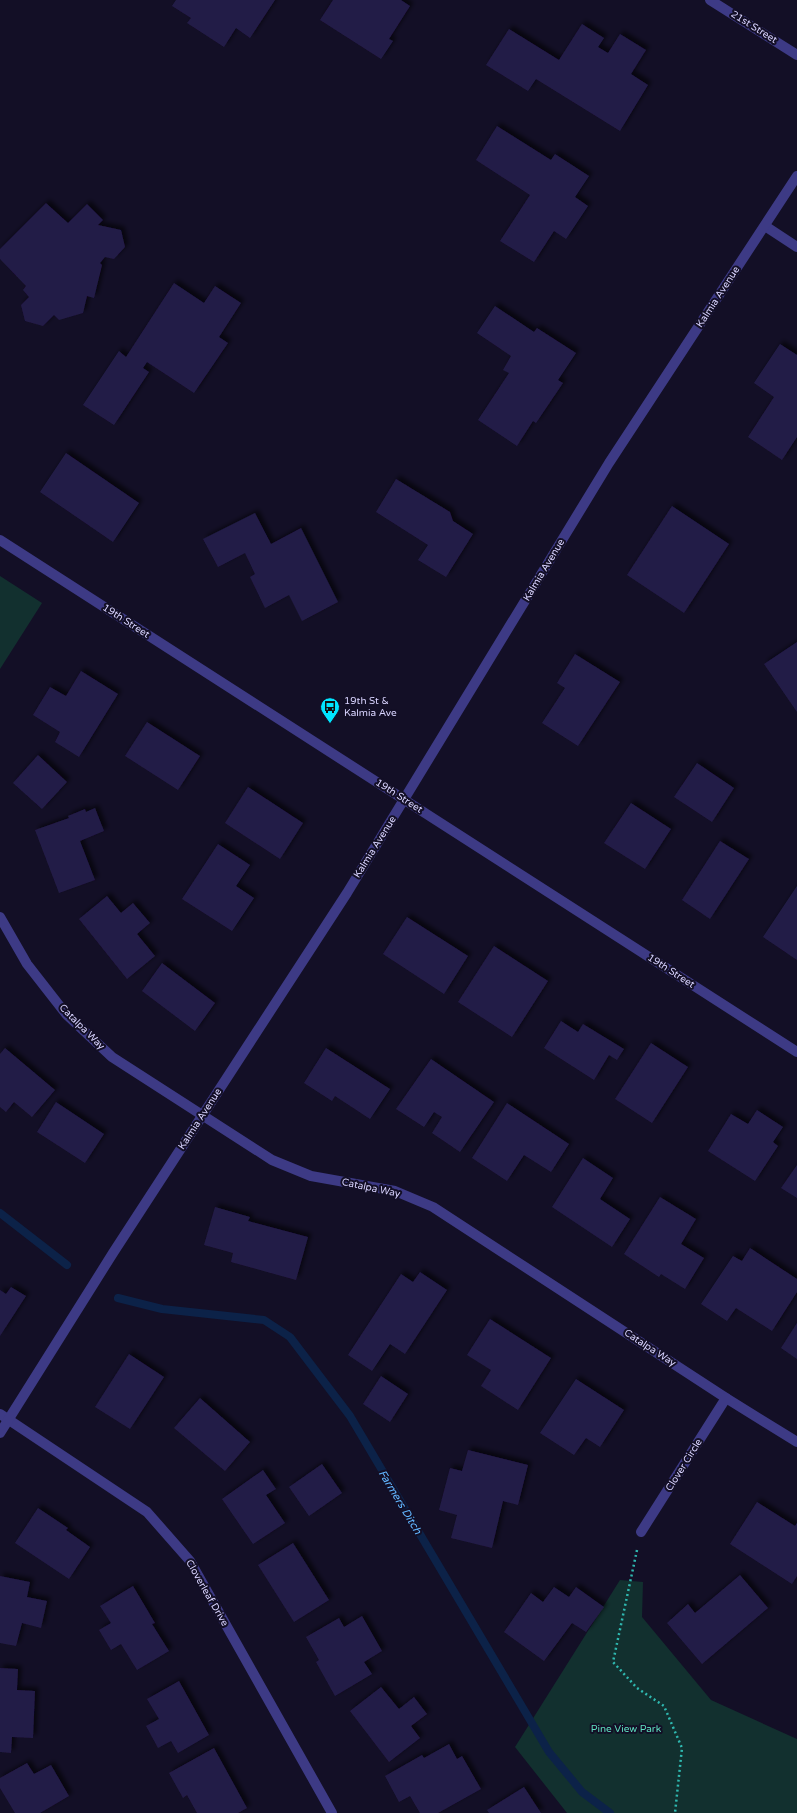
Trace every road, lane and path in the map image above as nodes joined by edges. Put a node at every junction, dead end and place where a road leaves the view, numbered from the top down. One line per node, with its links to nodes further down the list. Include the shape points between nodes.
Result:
1 (710, 0): 2 (street, 21st Street)
2 (797, 55)
3 (797, 176): 4 (street, Kalmia Avenue)
4 (764, 226): 5 (street); 7 (street, Kalmia Avenue, via 609,463)
5 (797, 247)
6 (0, 540): 7 (street, 19th Street)
7 (404, 799): 9 (street, 19th Street); 10 (street, Kalmia Avenue, via 347,893)
8 (0, 917): 10 (street, Catalpa Way, via 27,964 66,1014 112,1057)
9 (797, 1052)
10 (203, 1115): 11 (street, Catalpa Way, via 272,1160 311,1176 395,1191 433,1207); 12 (street, Kalmia Avenue)
11 (726, 1398): 14 (street, Catalpa Way); 15 (street, Clover Circle)
12 (4, 1417): 13 (street, Kalmia Avenue); 16 (street, Cloverleaf Drive, via 146,1512 190,1561)
13 (0, 1434)
14 (797, 1442)
15 (641, 1532): 17 (path, via 614,1662 637,1688 664,1706 682,1748)
16 (332, 1813)
17 (675, 1813)

